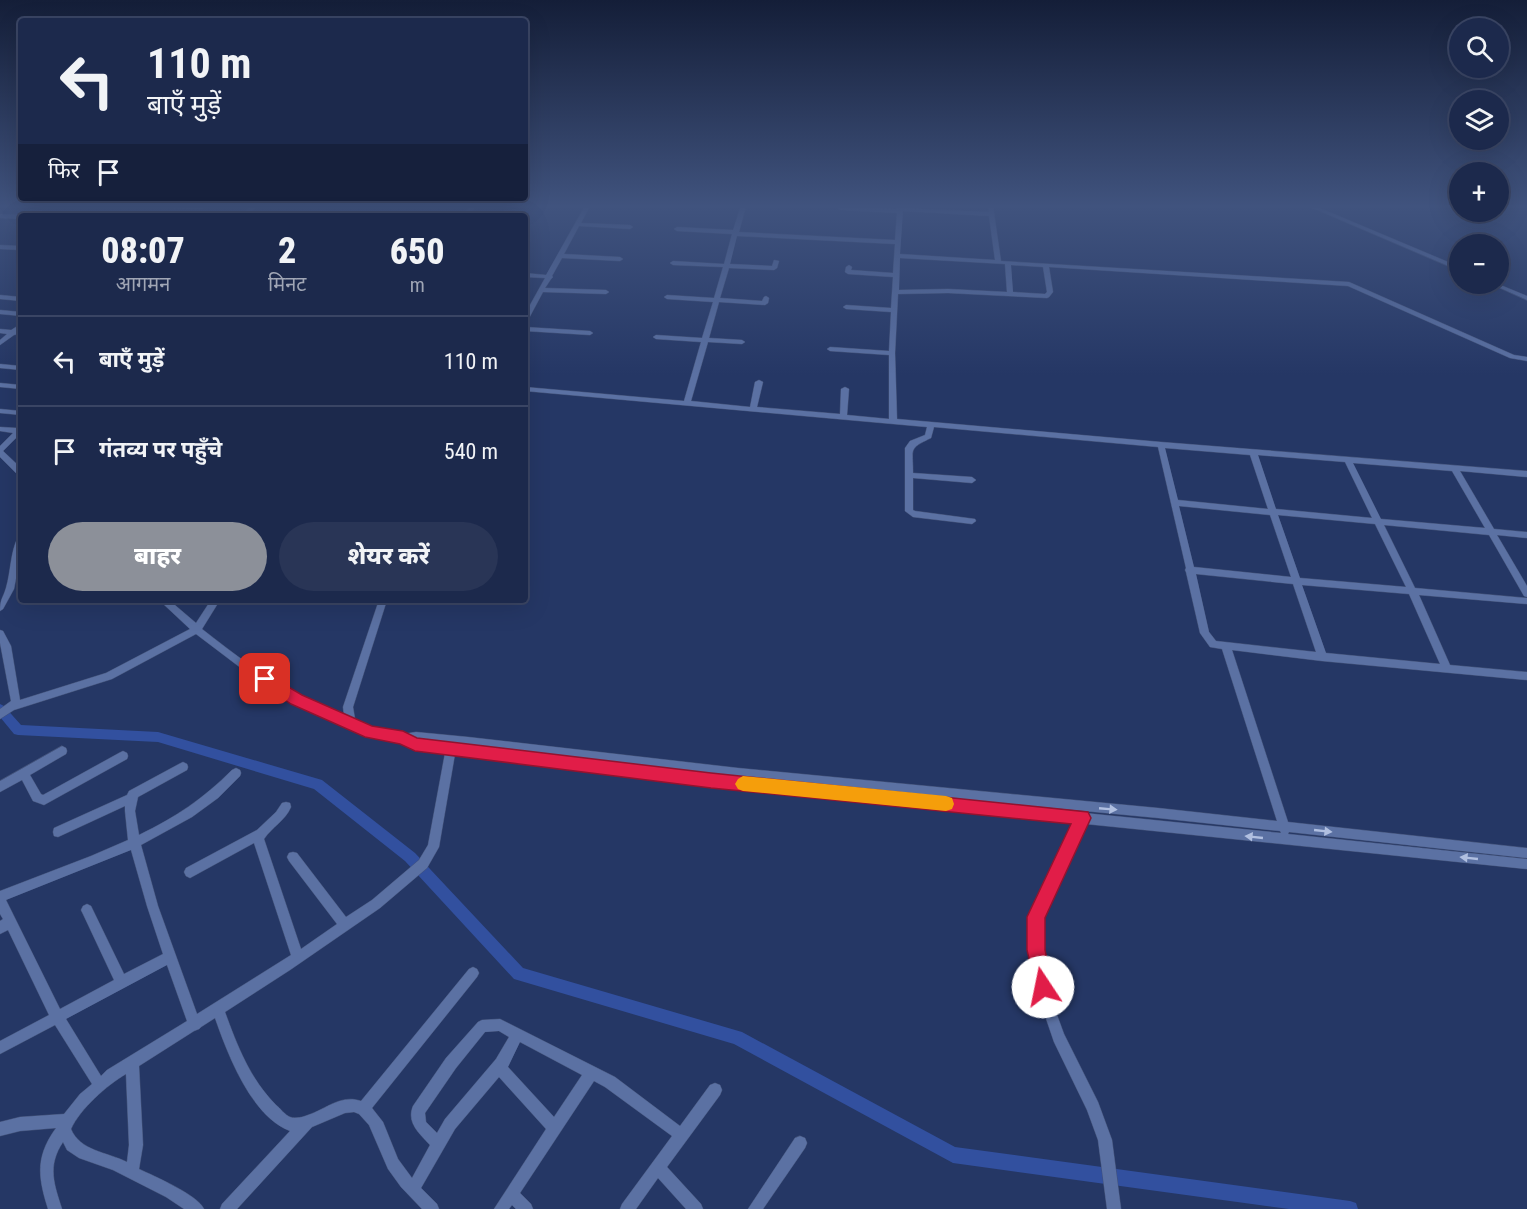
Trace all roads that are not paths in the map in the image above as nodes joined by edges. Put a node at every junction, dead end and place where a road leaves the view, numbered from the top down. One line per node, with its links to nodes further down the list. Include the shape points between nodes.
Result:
1 (558, 262): 13 (street)
2 (679, 262): 9 (street)
3 (727, 262): 9 (street)
4 (776, 262): 9 (street, via 774,268)
5 (898, 262): 12 (street)
6 (1008, 262): 18 (street)
7 (1013, 262): 8 (street)
8 (1046, 265): 18 (street, via 1050,294); 40 (street, via 1349,284)
9 (726, 266): 24 (street)
10 (849, 267): 12 (street, via 848,272)
11 (528, 275): 13 (street)
12 (897, 275): 17 (street)
13 (550, 277): 14 (street)
14 (542, 290): 16 (street); 29 (street)
15 (1509, 290): 22 (street)
16 (606, 292)
17 (896, 292): 18 (street); 26 (street)
18 (1010, 295)
19 (0, 297): 23 (street)
20 (667, 297): 24 (street)
21 (766, 298): 24 (street, via 765,303)
22 (1527, 298)
23 (18, 299)
24 (716, 300): 35 (street)
25 (846, 307): 26 (street)
26 (895, 310): 39 (street)
27 (0, 312): 28 (street)
28 (18, 314)
29 (528, 315)
30 (528, 329): 33 (street)
31 (0, 332): 32 (street)
32 (17, 333): 37 (street)
33 (590, 333)
34 (656, 337): 35 (street)
35 (705, 339): 36 (street); 48 (street)
36 (742, 342)
37 (0, 343)
38 (830, 349): 39 (street)
39 (892, 353): 53 (street)
40 (1526, 360)
41 (0, 366): 42 (street)
42 (18, 368)
43 (759, 382): 49 (street)
44 (0, 385): 45 (street)
45 (18, 387)
46 (528, 389): 48 (street)
47 (845, 389): 52 (street)
48 (687, 404): 49 (street)
49 (753, 410): 52 (street)
50 (0, 411): 51 (street)
51 (18, 413)
52 (843, 418): 53 (street)
53 (893, 422): 54 (street)
54 (931, 426): 58 (street); 65 (street, via 928,436 910,445)
55 (0, 429): 56 (street)
56 (18, 430)
57 (18, 432): 59 (street)
58 (1161, 445): 60 (street); 67 (street)
59 (0, 451): 63 (street)
60 (1253, 453): 61 (street); 68 (street)
61 (1348, 461): 62 (street); 70 (street)
62 (1455, 469): 64 (street); 71 (street)
63 (18, 470)
64 (1527, 474)
65 (910, 475): 66 (street); 69 (street, via 911,513)
66 (972, 480)
67 (1175, 503): 68 (street); 74 (street)
68 (1274, 513): 70 (street); 75 (street)
69 (972, 521)
70 (1379, 521): 71 (street); 76 (street)
71 (1492, 532): 72 (street); 77 (street)
72 (1527, 535)
73 (18, 547): 82 (street, via 10,589)
74 (1189, 570): 75 (street); 85 (street, via 1208,640)
75 (1297, 582): 76 (street); 86 (street)
76 (1412, 590): 78 (street); 87 (street)
77 (1527, 594)
78 (1527, 601)
79 (166, 603): 83 (street)
80 (214, 603): 83 (street)
81 (382, 603): 90 (street, via 348,707)
82 (0, 608)
83 (196, 630): 89 (street, via 109,676); 90 (street, via 296,699)
84 (0, 634): 89 (street, via 7,650 15,698)
85 (1226, 647): 86 (street); 102 (street)
86 (1323, 657): 87 (street)
87 (1447, 668): 88 (street)
88 (1527, 676)
89 (7, 711)
90 (350, 722): 91 (street, via 370,732)
91 (403, 738): 92 (street, via 415,745); 102 (street, one-way to 102, via 447,739 760,775)
92 (450, 749): 101 (street); 114 (street, via 433,847 423,864)
93 (62, 751): 96 (street)
94 (123, 756): 96 (street, via 44,800 37,798)
95 (183, 766): 99 (street, via 137,791)
96 (24, 773): 98 (street)
97 (236, 773): 106 (street, via 219,793 191,813)
98 (0, 787)
99 (130, 799): 103 (street); 106 (street)
100 (286, 807): 104 (street)
101 (1083, 818): 105 (street, one-way to 101); 141 (street, via 1036,917 1035,933 1052,1018 1105,1140)
102 (1284, 826): 105 (street); 107 (street, one-way to 107)
103 (58, 832)
104 (259, 834): 110 (street); 116 (street, via 258,846)
105 (1289, 840): 109 (street, one-way to 105)
106 (133, 843): 111 (street); 115 (street)
107 (1527, 853)
108 (293, 857): 114 (street)
109 (1527, 864)
110 (190, 872)
111 (0, 899): 113 (street)
112 (87, 910): 118 (street)
113 (5, 925): 120 (street)
114 (345, 925): 116 (street)
115 (171, 956): 118 (street); 121 (street)
116 (297, 958): 119 (street)
117 (473, 973): 129 (street)
118 (122, 983): 120 (street)
119 (218, 1010): 121 (street); 130 (street, via 238,1063 263,1102 287,1123)
120 (58, 1018): 123 (street); 127 (street)
121 (195, 1025): 124 (street)
122 (519, 1034): 125 (street); 126 (street); 135 (street, via 493,1024 482,1026 451,1063 418,1111 420,1125)
123 (0, 1048)
124 (132, 1063): 127 (street); 138 (street, via 136,1145)
125 (501, 1064): 132 (street, via 504,1075); 135 (street)
126 (592, 1072): 132 (street); 134 (street)
127 (99, 1084): 131 (street)
128 (715, 1090): 134 (street)
129 (363, 1109): 130 (street, via 347,1105); 139 (street, via 375,1123 392,1162)
130 (308, 1122): 144 (street)
131 (65, 1125): 133 (street, via 20,1124); 138 (street, via 72,1145); 142 (street, via 45,1161)
132 (555, 1128): 140 (street)
133 (0, 1129)
134 (682, 1135): 137 (street)
135 (438, 1143): 139 (street)
136 (800, 1143): 150 (street)
137 (657, 1168): 148 (street); 149 (street)
138 (132, 1172): 143 (street)
139 (413, 1189): 145 (street)
140 (511, 1195): 146 (street); 147 (street)
141 (1113, 1204)
142 (55, 1209)
143 (197, 1209)
144 (228, 1209)
145 (432, 1209)
146 (501, 1209)
147 (526, 1209)
148 (627, 1209)
149 (696, 1209)
150 (755, 1209)

